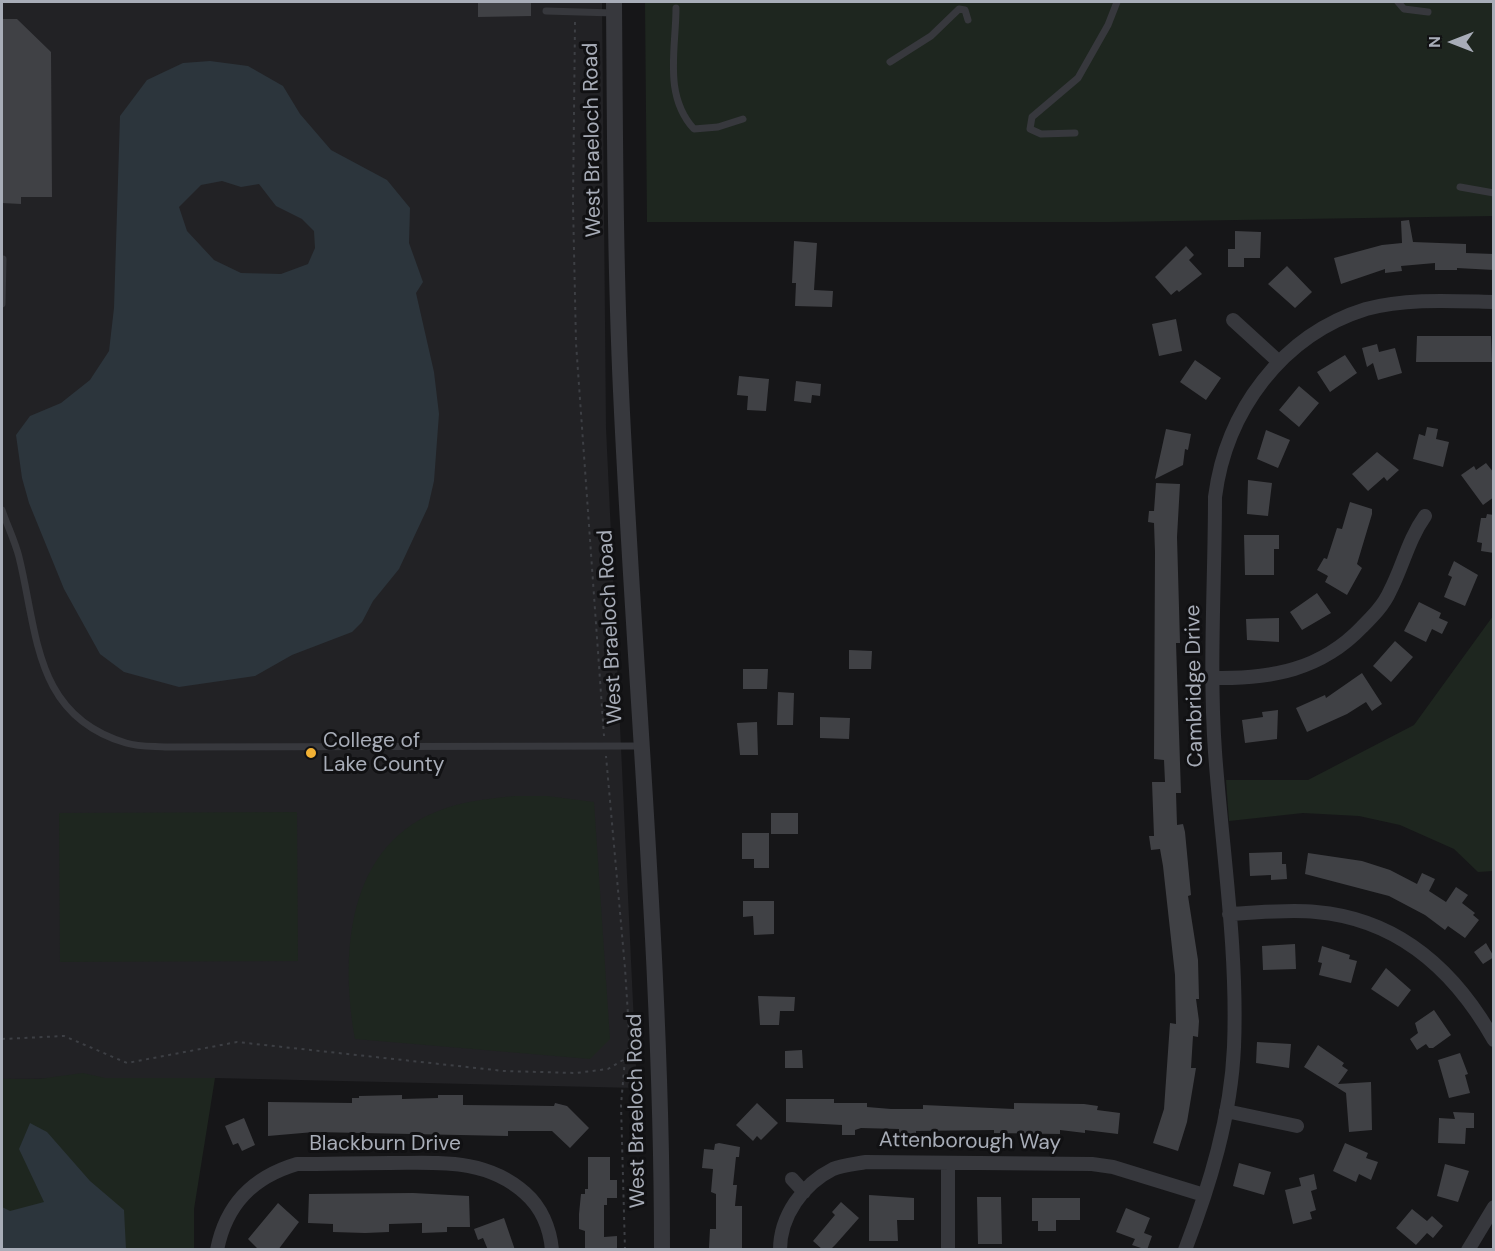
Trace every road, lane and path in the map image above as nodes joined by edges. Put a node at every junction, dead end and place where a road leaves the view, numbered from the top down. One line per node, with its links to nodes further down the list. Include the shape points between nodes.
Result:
1 (1117, 2): 11 (lane, via 1078,78 1032,117 1030,129 1041,134)
2 (1398, 2): 7 (lane, via 1404,9)
3 (614, 7): 6 (lane); 23 (street, West Braeloch Road, via 621,388)
4 (676, 8): 10 (lane, via 672,71 676,95 688,123 694,129)
5 (546, 11): 6 (lane)
6 (576, 12): 22 (path, via 573,204 576,343)
7 (1428, 12)
8 (968, 20): 9 (lane, via 965,10 959,9 931,36)
9 (890, 62)
10 (743, 119)
11 (1075, 133)
12 (1460, 187): 13 (lane)
13 (1494, 193)
14 (3, 259): 16 (lane)
15 (1494, 302): 18 (street, Cambridge Drive, via 1406,303 1366,309 1326,326)
16 (2, 304)
17 (1233, 320): 18 (street)
18 (1279, 362): 21 (street, Cambridge Drive, via 1265,375 1247,403 1219,468 1215,497)
19 (2, 510): 22 (lane, via 18,555 50,685 72,713 96,730 127,744)
20 (1425, 516): 21 (street, via 1412,535 1390,593 1350,640 1303,668 1275,676)
21 (1214, 678): 24 (street, Cambridge Drive, via 1215,749)
22 (605, 746): 23 (lane); 27 (path, via 625,968 630,1046)
23 (640, 746): 38 (street, West Braeloch Road, via 656,995)
24 (1228, 914): 26 (street, via 1317,912 1375,925 1405,939 1458,985); 28 (street, Cambridge Drive, via 1234,1048)
25 (2, 1039): 27 (path, via 64,1036 127,1063 237,1042 504,1071 576,1073 608,1069)
26 (1494, 1040)
27 (625, 1056): 37 (path, via 621,1106)
28 (1226, 1111): 29 (street); 33 (street, Cambridge Drive)
29 (1297, 1126)
30 (948, 1162): 32 (street, Attenborough Way, via 866,1162 835,1168); 33 (street, Attenborough Way, via 1092,1164); 40 (street)
31 (792, 1179): 32 (street)
32 (804, 1192): 39 (street, Attenborough Way, via 786,1218)
33 (1204, 1195): 41 (street, Cambridge Drive)
34 (1494, 1207): 42 (street)
35 (217, 1250): 36 (street, Blackburn Drive, via 226,1217 239,1198 276,1170 297,1164 453,1162 481,1167 510,1179 543,1214)
36 (552, 1250)
37 (625, 1250)
38 (662, 1250)
39 (780, 1250)
40 (948, 1250)
41 (1185, 1250)
42 (1468, 1250)

